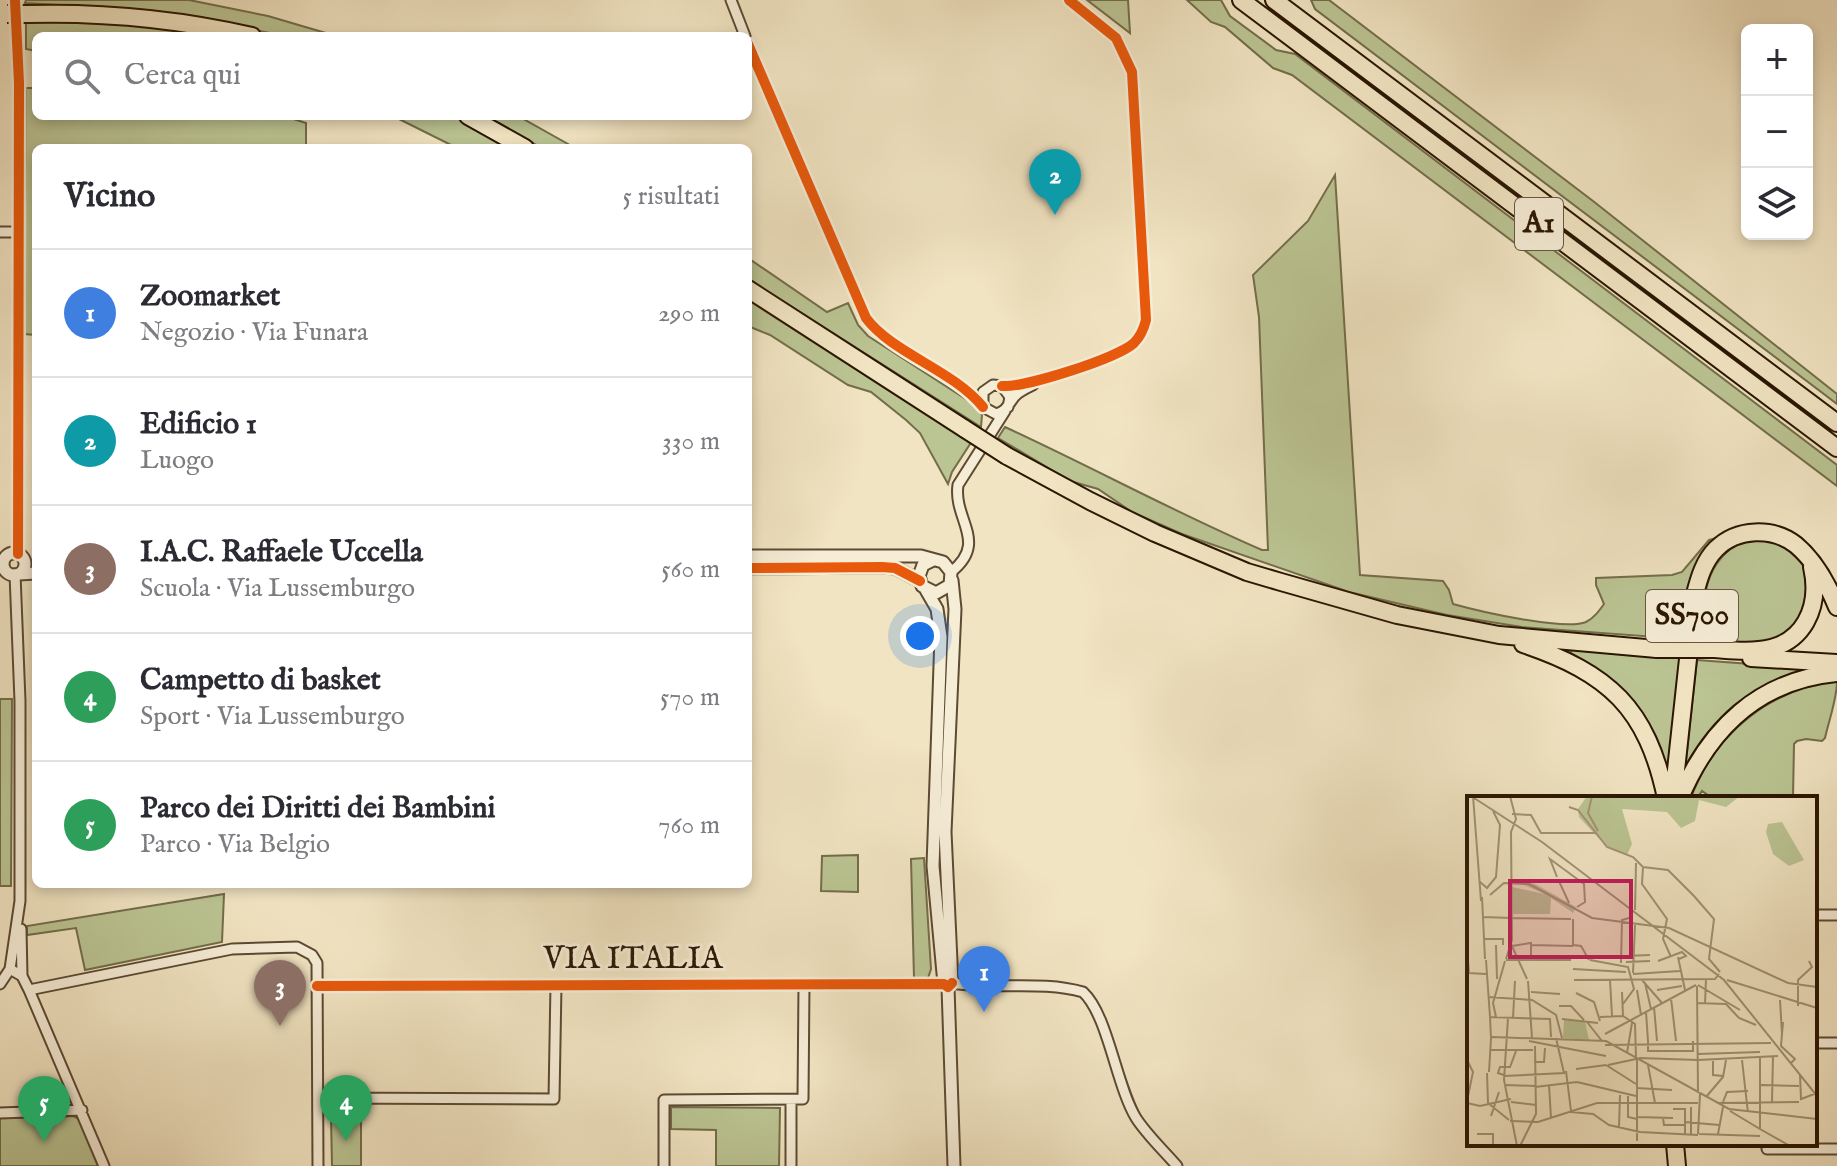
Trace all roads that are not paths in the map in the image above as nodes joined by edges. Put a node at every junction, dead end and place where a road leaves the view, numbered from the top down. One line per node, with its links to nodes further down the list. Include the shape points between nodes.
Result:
1 (731, 0): 7 (street)
2 (1069, 0): 14 (street, via 1116,38 1132,72 1146,320 1126,348)
3 (1241, 0): 22 (highway, A1)
4 (1274, 0): 20 (highway, A1)
5 (12, 10): 6 (highway, via 127,16); 12 (street, via 19,83)
6 (230, 32)
7 (743, 32)
8 (752, 53): 15 (street, via 866,318)
9 (475, 120): 10 (highway)
10 (518, 144)
11 (0, 232): 12 (street)
12 (18, 232): 24 (street)
13 (752, 292): 33 (highway, SS700, bridge, via 1007,456 1155,533 1247,572 1397,615)
14 (1037, 381): 17 (street); 19 (street)
15 (959, 384): 16 (street); 18 (street)
16 (989, 386): 17 (street); 18 (street, via 981,397)
17 (1002, 386): 19 (street, via 1010,397)
18 (985, 409): 19 (street, via 996,414); 21 (street)
19 (1007, 409): 21 (street)
20 (1837, 423)
21 (988, 435): 30 (street, via 958,485 970,545)
22 (1837, 448)
23 (752, 556): 25 (street)
24 (26, 559): 27 (street, via 24,569); 27 (street, via 8,555)
25 (933, 560): 30 (street, via 943,562); 31 (street, via 923,565)
26 (1811, 561): 32 (highway); 34 (highway, via 1815,599 1799,632 1761,650); 38 (highway, SS700, via 1786,539 1762,531 1736,536 1708,560 1695,594)
27 (7, 568): 29 (street); 40 (street, via 20,701)
28 (752, 568): 31 (street, via 895,568)
29 (32, 572)
30 (952, 576): 31 (street, via 941,592); 46 (street, via 945,847)
31 (923, 586): 46 (street, via 937,609 941,637 933,866)
32 (1837, 607)
33 (1499, 635): 34 (highway, SS700, bridge); 37 (highway, via 1583,668 1621,698 1648,735)
34 (1714, 652): 35 (highway, SS700)
35 (1837, 663)
36 (1837, 673): 39 (highway, via 1782,687 1743,709 1713,739)
37 (1666, 796)
38 (1673, 796)
39 (1681, 796)
40 (20, 901): 41 (street); 42 (street)
41 (5, 969): 42 (street); 43 (street)
42 (22, 976): 48 (street)
43 (0, 984)
44 (556, 985): 45 (street, VIA ITALIA); 47 (street, VIA ITALIA); 49 (street, via 554,1099)
45 (804, 985): 46 (street, VIA ITALIA); 50 (street, via 803,1099)
46 (948, 985): 60 (street); 61 (street, VIA ITALIA, via 1083,992 1094,1004 1137,1119)
47 (317, 986): 48 (street, via 317,963 297,947 232,949); 49 (street)
48 (29, 990): 51 (street)
49 (318, 1098): 57 (street)
50 (791, 1100): 58 (street, via 664,1100); 59 (street)
51 (82, 1110): 52 (street); 56 (street)
52 (0, 1113)
53 (1675, 1146): 62 (highway)
54 (1767, 1149): 55 (street)
55 (1837, 1149)
56 (104, 1166)
57 (318, 1166)
58 (664, 1166)
59 (791, 1166)
60 (954, 1166)
61 (1177, 1166)
62 (1677, 1166)

